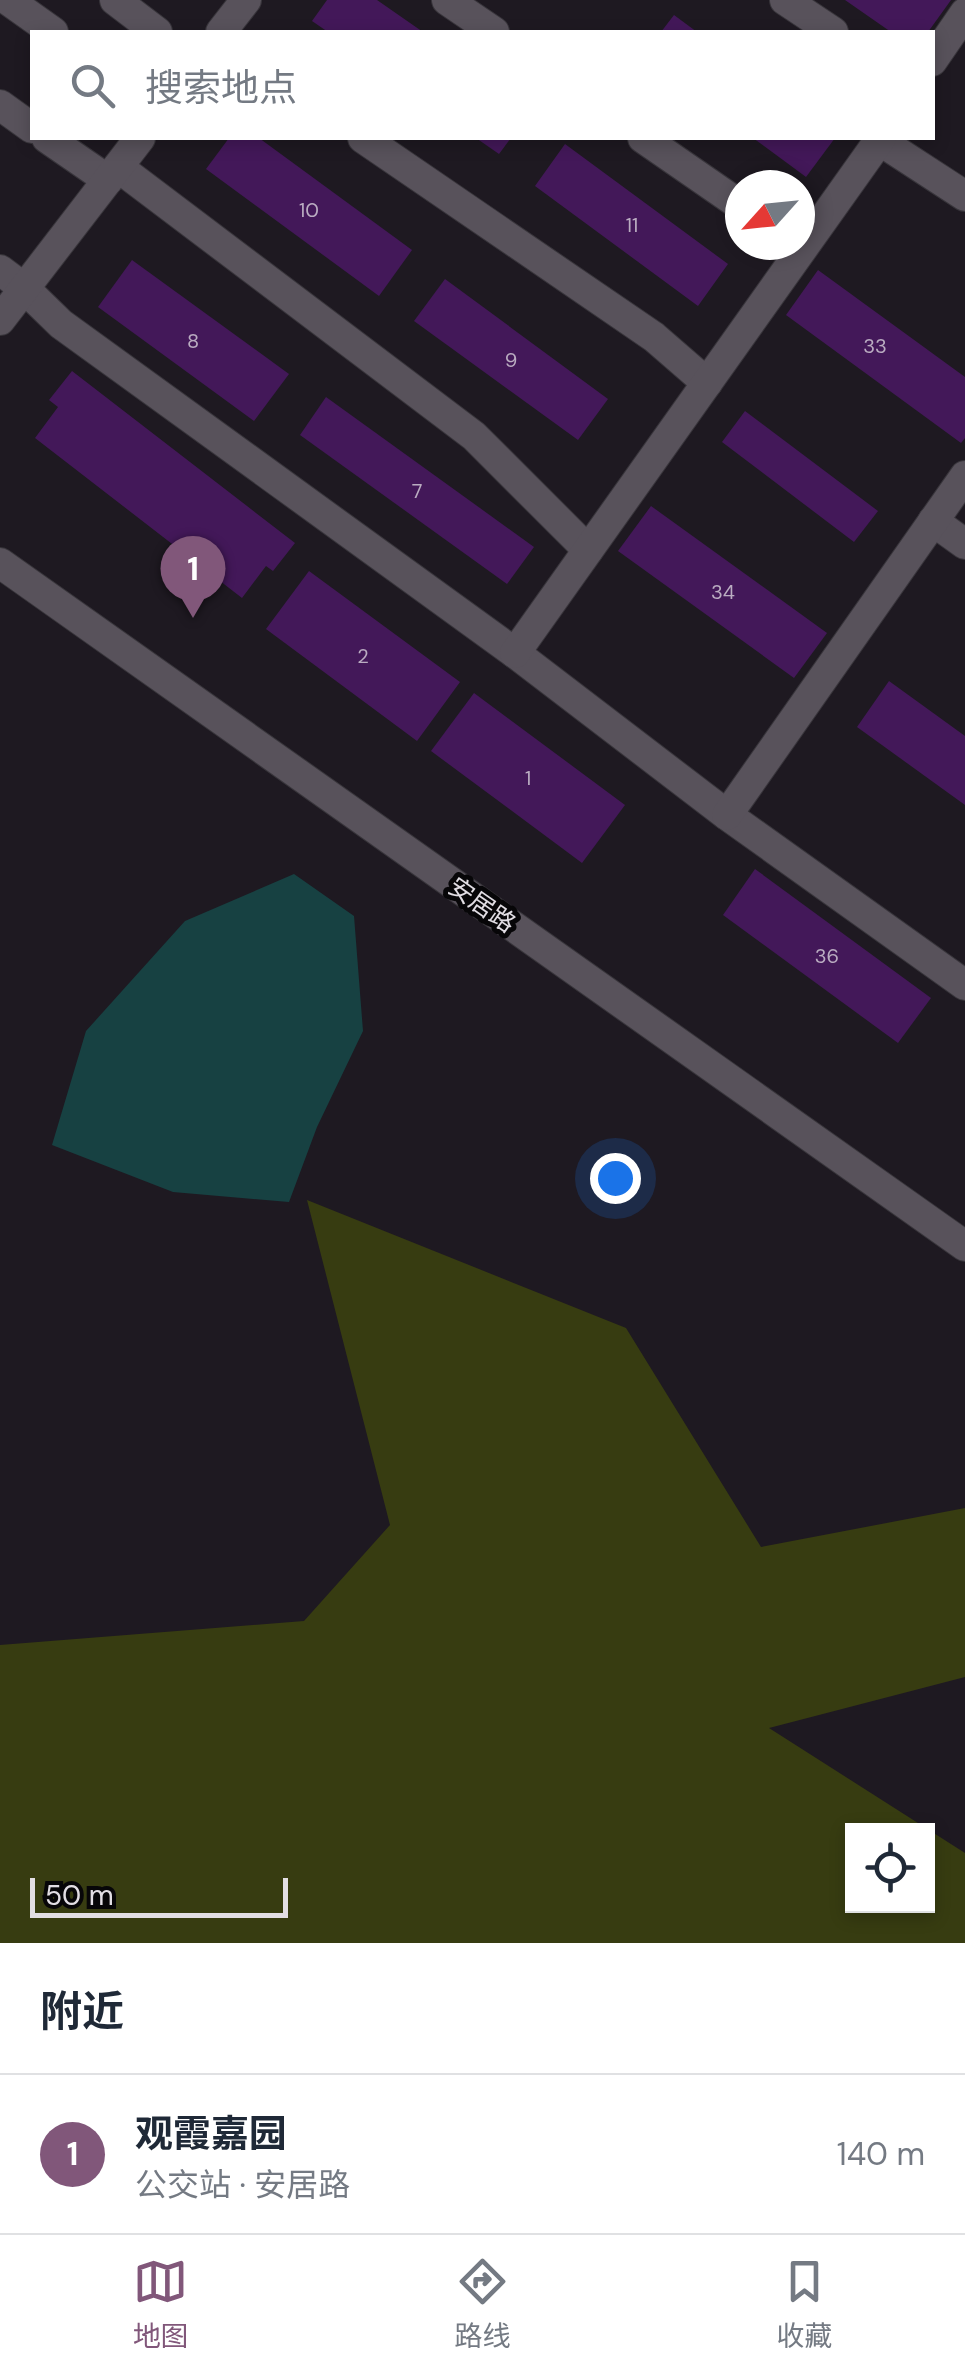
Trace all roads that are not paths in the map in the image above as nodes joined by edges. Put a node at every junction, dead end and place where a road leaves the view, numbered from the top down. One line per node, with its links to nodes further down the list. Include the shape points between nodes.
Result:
1 (8, 0): 7 (street)
2 (115, 0): 8 (street)
3 (246, 0): 9 (street)
4 (447, 0): 10 (street)
5 (785, 0): 11 (street)
6 (965, 13): 12 (street)
7 (50, 30)
8 (154, 30)
9 (223, 30)
10 (491, 30)
11 (829, 30)
12 (935, 57)
13 (0, 105): 14 (street)
14 (30, 127)
15 (51, 140): 21 (street)
16 (138, 140): 21 (street)
17 (365, 140): 28 (street, via 654,336)
18 (646, 140): 22 (street)
19 (879, 140): 24 (street)
20 (881, 140): 23 (street)
21 (113, 173): 26 (street); 32 (street, via 474,436)
22 (725, 195)
23 (965, 196)
24 (815, 226)
25 (790, 260): 28 (street)
26 (12, 279): 27 (street); 34 (street, via 61,324)
27 (0, 320)
28 (707, 383): 32 (street)
29 (965, 476): 30 (street)
30 (934, 521): 31 (street); 35 (street)
31 (965, 544)
32 (588, 550): 34 (street)
33 (0, 564): 37 (street, 安居路)
34 (515, 653): 35 (street)
35 (727, 815): 36 (street)
36 (965, 985)
37 (965, 1246)

